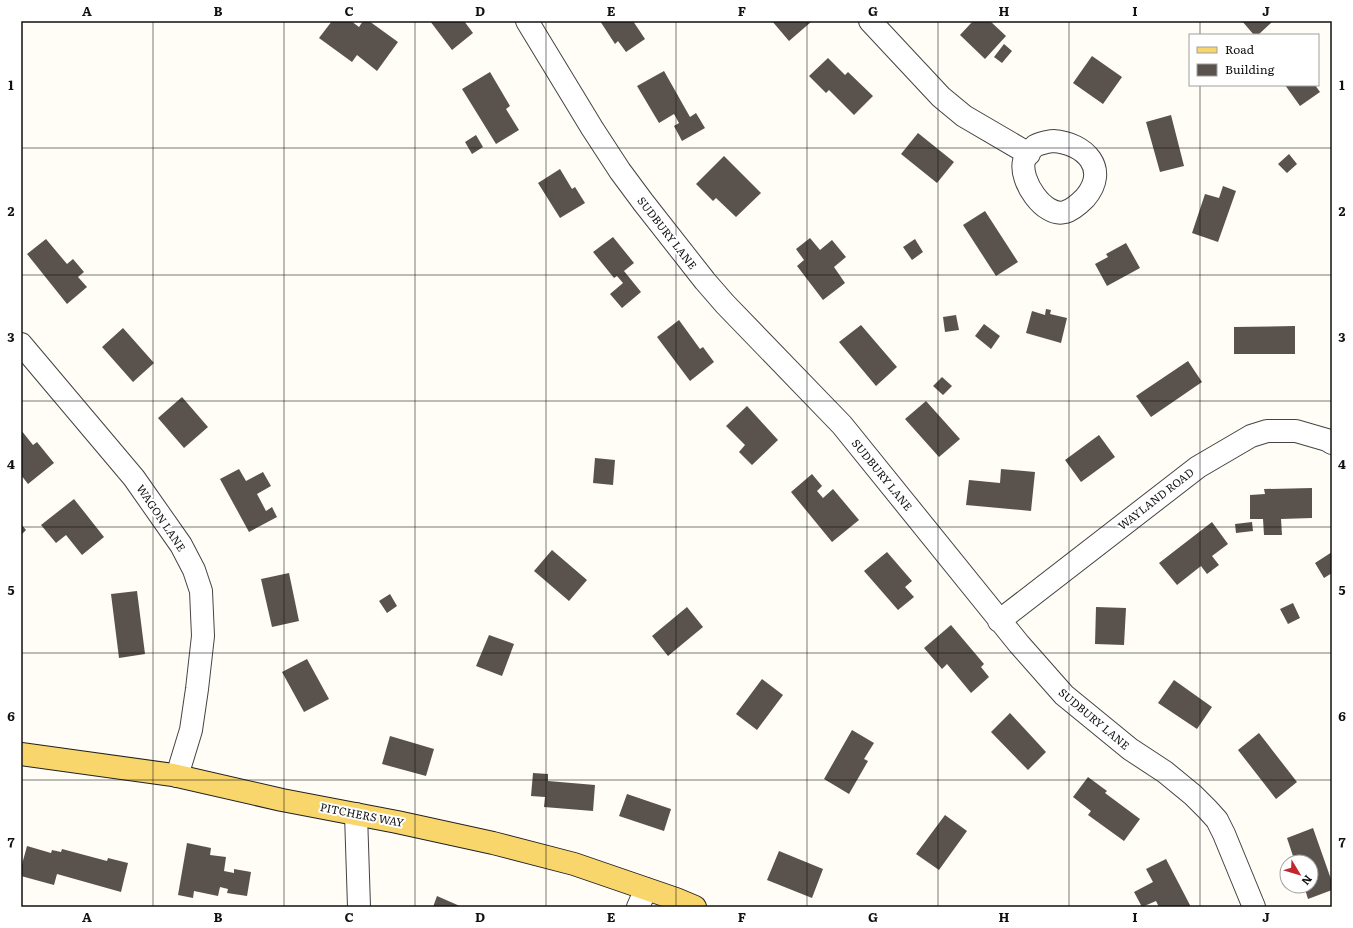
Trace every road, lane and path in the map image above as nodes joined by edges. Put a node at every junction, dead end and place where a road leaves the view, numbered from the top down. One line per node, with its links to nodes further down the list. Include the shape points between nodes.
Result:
1 (527, 21): 6 (street, SUDBURY LANE, via 592,128 678,248 725,304 842,426)
2 (870, 21): 3 (street, via 941,97 964,116)
3 (1029, 154)
4 (21, 344): 8 (street, WAGON LANE, via 134,478 181,545 194,570 201,591 203,636 191,730)
5 (1332, 443): 6 (street, WAYLAND ROAD, via 1296,431 1267,431 1251,436 1198,467)
6 (999, 620): 13 (street, SUDBURY LANE, via 1064,696 1130,749 1194,795 1217,820)
7 (21, 754): 8 (main road, PITCHERS WAY)
8 (177, 776): 9 (main road, PITCHERS WAY)
9 (356, 814): 10 (main road, PITCHERS WAY, via 522,850 574,864); 11 (street)
10 (642, 898): 12 (main road, PITCHERS WAY)
11 (359, 907)
12 (695, 907)
13 (1254, 907)

